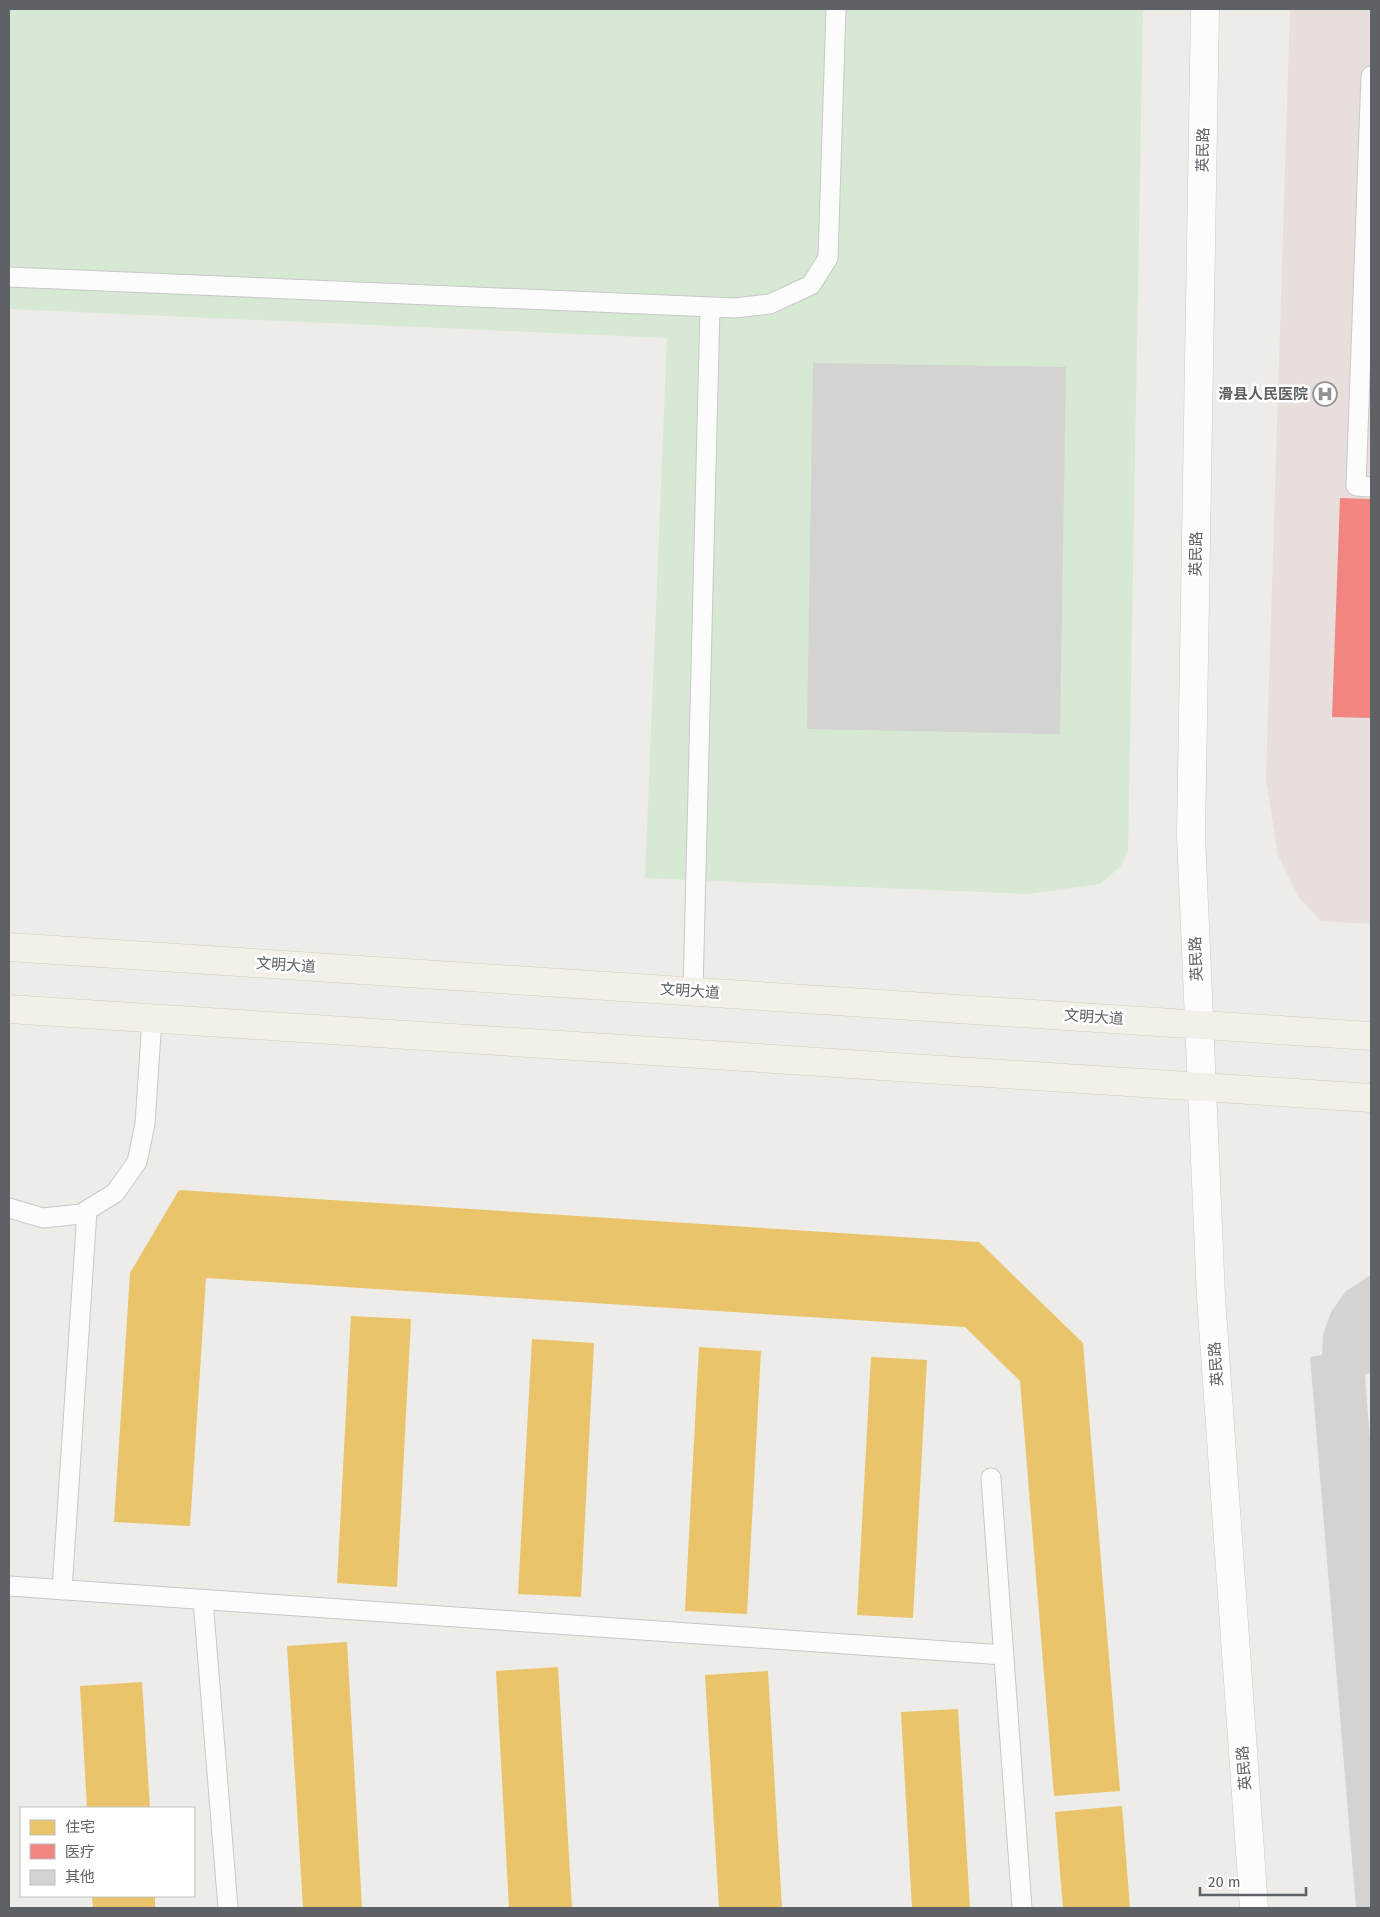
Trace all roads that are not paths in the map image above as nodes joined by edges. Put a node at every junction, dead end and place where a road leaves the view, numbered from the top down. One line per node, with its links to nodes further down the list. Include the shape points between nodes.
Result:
1 (836, 9): 5 (lane, via 828,258 811,286 770,304)
2 (1205, 9): 11 (street, 英民路, via 1191,835)
3 (1371, 76): 6 (lane, via 1356,486)
4 (9, 277): 5 (lane)
5 (710, 307): 8 (lane)
6 (1371, 487)
7 (9, 947): 8 (main road, 文明大道)
8 (693, 991): 11 (main road, 文明大道)
9 (9, 1009): 10 (main road)
10 (152, 1019): 13 (main road); 16 (lane, via 145,1124 137,1162 115,1193)
11 (1199, 1024): 12 (main road, 文明大道); 13 (street, 英民路)
12 (1371, 1036)
13 (1202, 1087): 14 (main road); 24 (street, 英民路, via 1211,1297)
14 (1371, 1098)
15 (9, 1208): 16 (lane, via 43,1218 82,1214)
16 (87, 1210): 19 (lane)
17 (991, 1478): 21 (lane)
18 (9, 1586): 19 (lane)
19 (62, 1590): 20 (lane)
20 (203, 1600): 21 (lane); 22 (lane)
21 (1004, 1655): 23 (lane)
22 (228, 1908)
23 (1022, 1908)
24 (1254, 1908)

